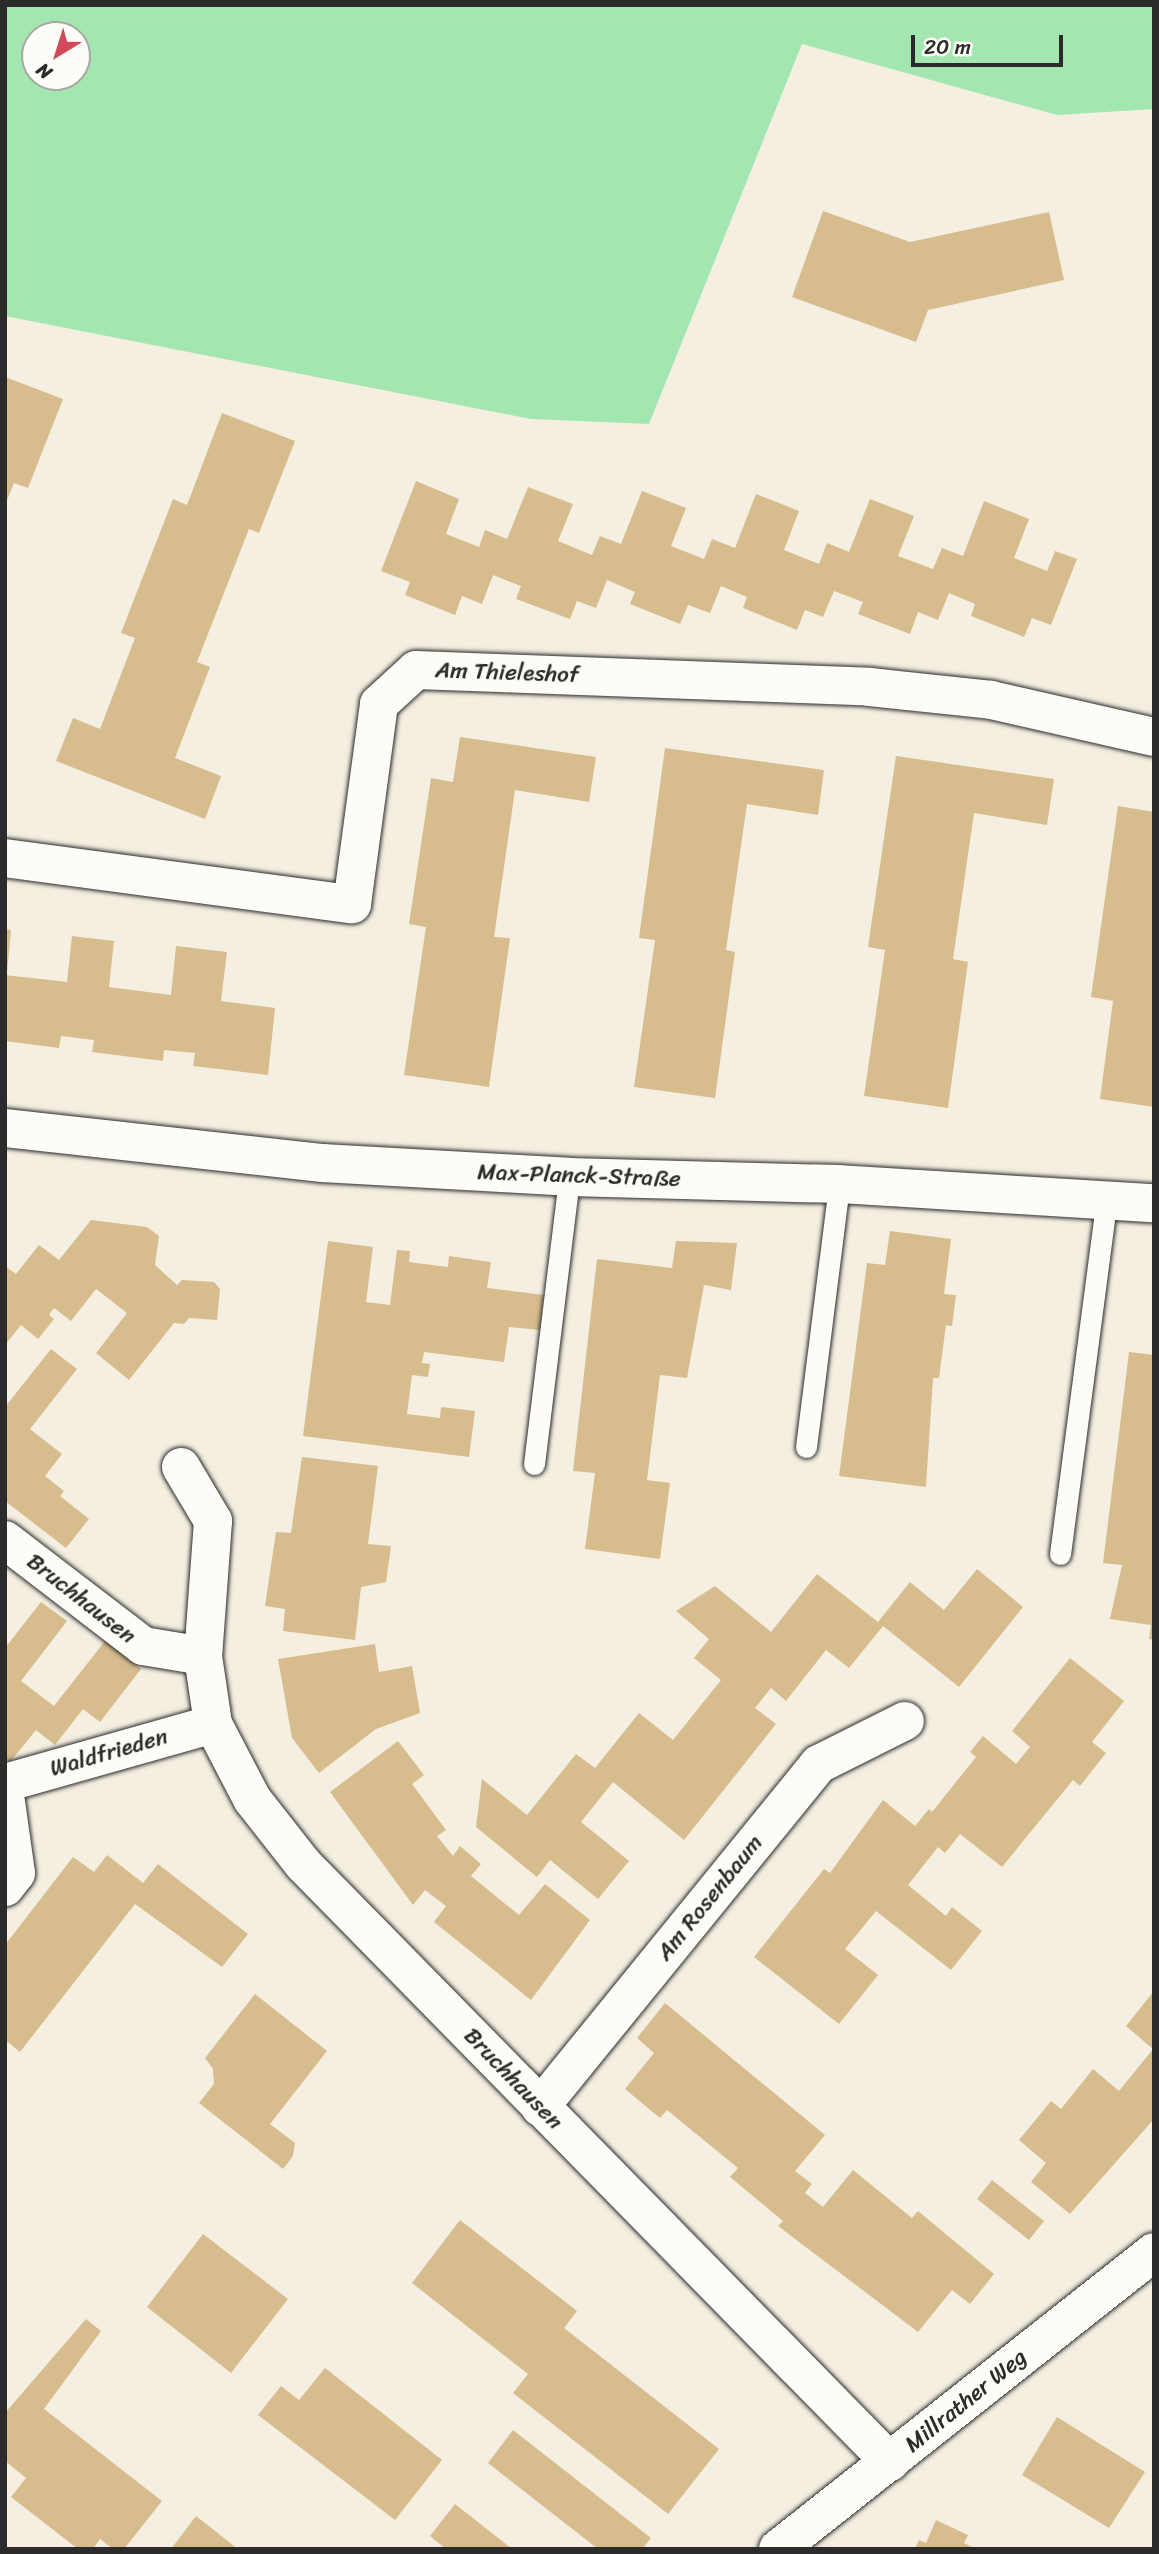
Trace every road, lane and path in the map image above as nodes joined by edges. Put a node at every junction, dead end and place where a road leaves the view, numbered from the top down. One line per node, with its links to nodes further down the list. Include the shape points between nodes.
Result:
1 (1154, 737): 2 (street, Am Thieleshof, via 991,700 870,687 415,670 379,704 352,904)
2 (5, 858)
3 (5, 1128): 4 (street, Max-Planck-Straße, via 282,1160)
4 (569, 1177): 5 (street, Max-Planck-Straße); 9 (lane)
5 (839, 1184): 6 (street, Max-Planck-Straße); 8 (lane)
6 (1107, 1199): 7 (street, Max-Planck-Straße); 12 (lane)
7 (1154, 1203)
8 (806, 1447)
9 (534, 1464)
10 (181, 1467): 13 (street, Bruchhausen, via 213,1521)
11 (5, 1540): 13 (street, Bruchhausen, via 143,1646)
12 (1060, 1554)
13 (203, 1656): 15 (street, Bruchhausen)
14 (905, 1721): 19 (street, Am Rosenbaum, via 819,1764)
15 (213, 1724): 16 (street, Waldfrieden); 19 (street, Bruchhausen, via 252,1799 303,1864)
16 (5, 1783)
17 (5, 1795): 18 (street, via 16,1873)
18 (5, 1887)
19 (540, 2106): 21 (street, Bruchhausen)
20 (1154, 2252): 21 (street, Millrather Weg)
21 (890, 2462): 22 (street, Millrather Weg)
22 (778, 2549)

